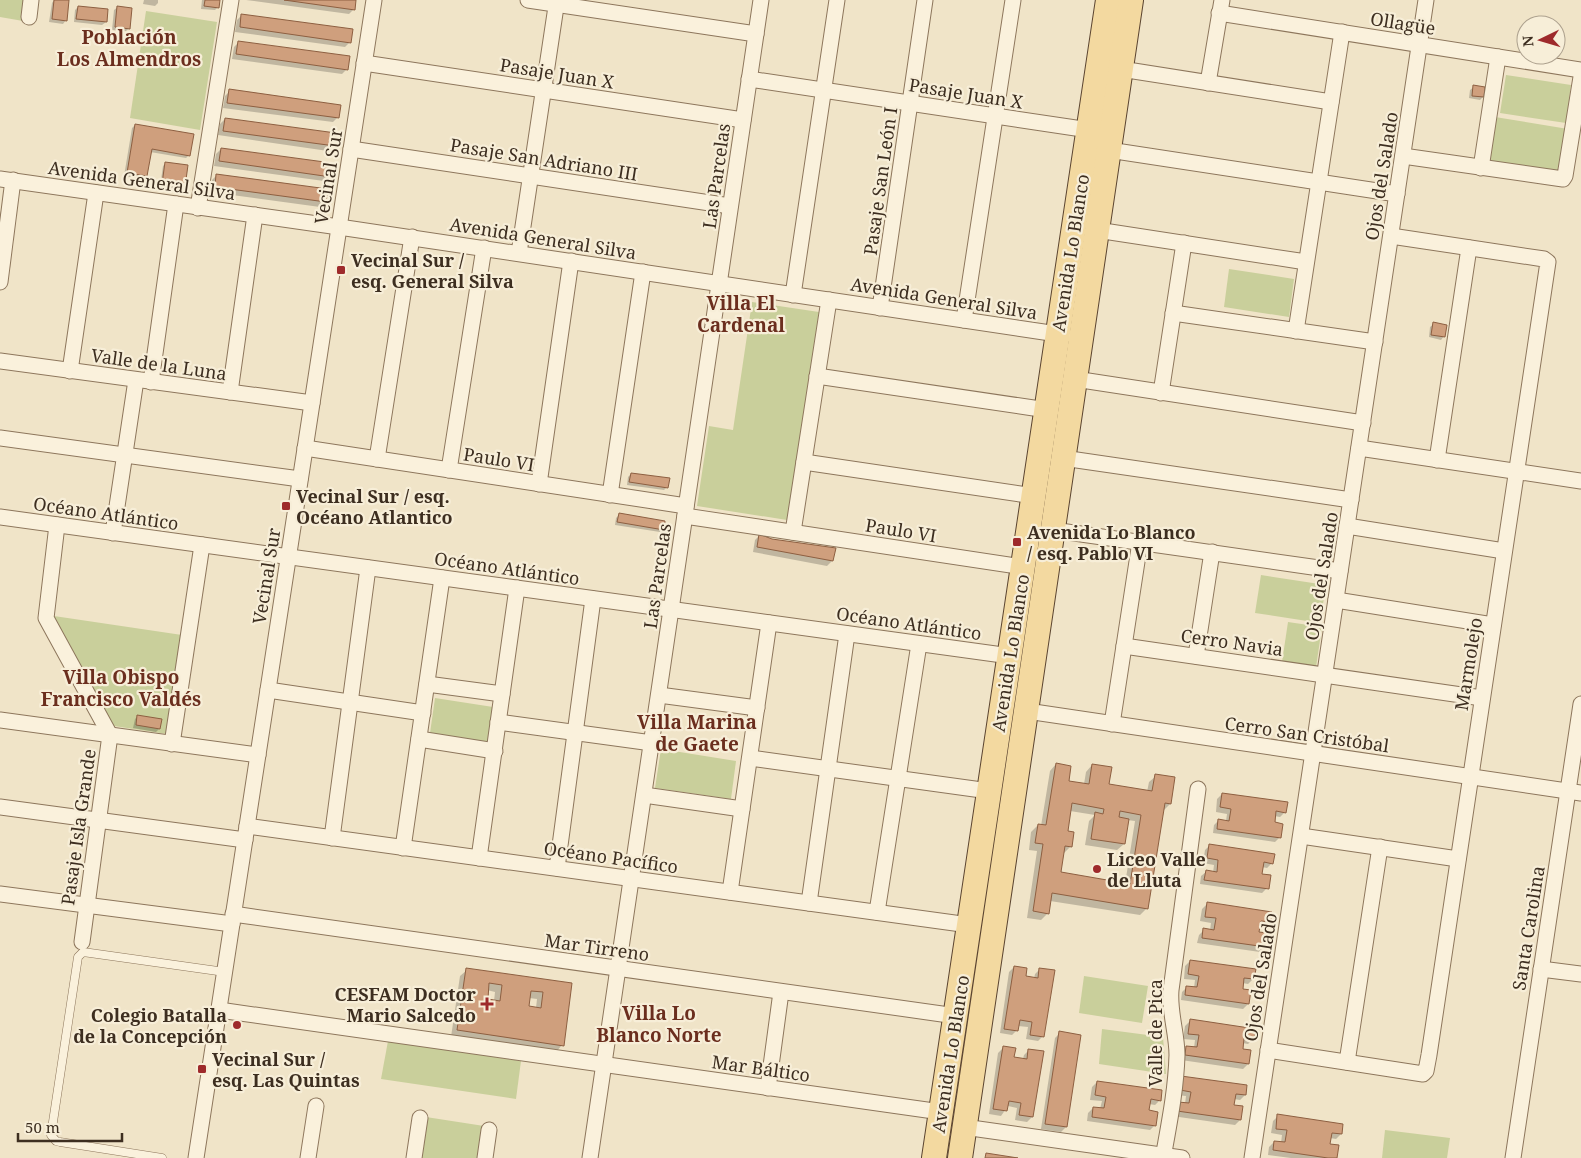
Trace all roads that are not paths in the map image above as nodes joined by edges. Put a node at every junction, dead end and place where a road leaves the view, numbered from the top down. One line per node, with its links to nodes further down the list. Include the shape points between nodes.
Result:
1 (32, 0): 14 (street)
2 (231, 0): 43 (street)
3 (374, 0): 19 (street, Vecinal Sur)
4 (528, 0): 12 (street)
5 (761, 0): 16 (street, Las Parcelas)
6 (837, 0): 26 (street)
7 (925, 0): 28 (street, Pasaje San León I)
8 (1013, 0): 29 (street)
9 (1108, 0): 31 (main road, Avenida Lo Blanco)
10 (1131, 0): 20 (main road, Avenida Lo Blanco)
11 (1426, 0): 17 (street, Ojos del Salado)
12 (556, 2): 16 (street); 25 (street)
13 (1220, 6): 15 (street, Ollagüe); 24 (street)
14 (29, 17)
15 (1342, 32): 17 (street, Ollagüe); 27 (street)
16 (756, 34): 23 (street, Las Parcelas)
17 (1420, 44): 18 (street, Ollagüe); 34 (street, Ojos del Salado)
18 (1498, 57): 21 (street, Ollagüe); 35 (street)
19 (364, 63): 25 (street, Pasaje Juan X); 32 (street, Vecinal Sur)
20 (1122, 69): 24 (street); 33 (main road, Avenida Lo Blanco)
21 (1581, 70)
22 (1581, 77): 35 (street, via 1563,179)
23 (749, 79): 26 (street, Pasaje Juan X); 30 (street, Las Parcelas)
24 (1208, 83): 27 (street)
25 (543, 90): 30 (street, Pasaje Juan X); 36 (street)
26 (823, 90): 28 (street, Pasaje Juan X); 59 (street)
27 (1331, 102): 38 (street)
28 (910, 103): 29 (street, Pasaje Juan X); 61 (street, Pasaje San León I)
29 (995, 116): 31 (street, Pasaje Juan X); 63 (street)
30 (743, 120): 42 (street, Las Parcelas)
31 (1089, 130): 65 (main road, Avenida Lo Blanco)
32 (351, 149): 36 (street, Pasaje San Adriano III); 45 (street, Vecinal Sur)
33 (1109, 150): 38 (street); 46 (main road, Avenida Lo Blanco)
34 (1403, 156): 35 (street); 40 (street, Ojos del Salado)
35 (1481, 168)
36 (530, 176): 42 (street, Pasaje San Adriano III); 52 (street)
37 (7, 179): 39 (street, Avenida General Silva); 53 (street)
38 (1319, 182): 40 (street); 55 (street)
39 (96, 193): 41 (street, Avenida General Silva); 68 (street)
40 (1397, 194): 47 (street, Ojos del Salado)
41 (176, 204): 43 (street, Avenida General Silva); 72 (street)
42 (730, 206): 58 (street, Las Parcelas)
43 (198, 208): 44 (street, Avenida General Silva)
44 (255, 215): 45 (street, Avenida General Silva); 73 (street)
45 (339, 226): 48 (street, Avenida General Silva); 75 (street, Vecinal Sur)
46 (1097, 230): 49 (street); 65 (main road, Avenida Lo Blanco)
47 (1391, 236): 51 (street); 66 (street, Ojos del Salado)
48 (412, 238): 50 (street, Avenida General Silva); 83 (street)
49 (1184, 243): 55 (street); 62 (street)
50 (484, 248): 52 (street, Avenida General Silva); 86 (street)
51 (1469, 248): 84 (street); 87 (street, Marmolejo, via 1547,260)
52 (519, 253): 54 (street, Avenida General Silva)
53 (1, 260): 57 (street)
54 (571, 261): 56 (street, Avenida General Silva); 90 (street)
55 (1306, 262): 64 (street)
56 (643, 272): 58 (street, Avenida General Silva); 91 (street)
57 (0, 282)
58 (719, 284): 59 (street, Avenida General Silva); 94 (street, Las Parcelas)
59 (793, 294): 60 (street, Avenida General Silva)
60 (829, 300): 61 (street, Avenida General Silva); 69 (street)
61 (880, 308): 63 (street, Avenida General Silva)
62 (1173, 313): 64 (street); 74 (street)
63 (964, 320): 65 (street, Avenida General Silva)
64 (1296, 330): 66 (street)
65 (1069, 336): 70 (main road, Avenida Lo Blanco); 76 (main road, Avenida Lo Blanco)
66 (1375, 342): 77 (street, Ojos del Salado)
67 (0, 361): 68 (street, Valle de la Luna)
68 (70, 371): 71 (street, Valle de la Luna)
69 (818, 376): 76 (street); 85 (street)
70 (1075, 379): 74 (street); 82 (main road, Avenida Lo Blanco)
71 (136, 380): 72 (street, Valle de la Luna); 81 (street)
72 (151, 382): 73 (street, Valle de la Luna)
73 (230, 392): 75 (street, Valle de la Luna)
74 (1161, 392): 77 (street)
75 (312, 403): 79 (street, Vecinal Sur)
76 (1047, 410): 92 (main road, Avenida Lo Blanco)
77 (1363, 423): 80 (street, Ojos del Salado)
78 (0, 438): 81 (street)
79 (305, 448): 83 (street, Paulo VI); 88 (street, Vecinal Sur)
80 (1359, 448): 84 (street); 93 (street, Ojos del Salado)
81 (124, 455): 88 (street); 100 (street)
82 (1063, 458): 93 (street); 98 (main road, Avenida Lo Blanco)
83 (377, 459): 86 (street, Paulo VI)
84 (1437, 460): 87 (street)
85 (804, 462): 92 (street); 99 (street)
86 (449, 470): 90 (street, Paulo VI)
87 (1516, 472): 89 (street); 103 (street, Marmolejo)
88 (300, 479): 105 (street, Vecinal Sur)
89 (1581, 481)
90 (539, 484): 91 (street, Paulo VI)
91 (610, 495): 94 (street, Paulo VI)
92 (1034, 496): 106 (main road, Avenida Lo Blanco)
93 (1351, 500): 97 (street, Ojos del Salado)
94 (686, 511): 99 (street, Paulo VI); 113 (street, Las Parcelas)
95 (0, 517): 96 (street, Océano Atlántico)
96 (57, 525): 100 (street, Océano Atlántico); 136 (street, Pasaje Isla Grande, via 46,618)
97 (1347, 526): 103 (street); 108 (street, Ojos del Salado)
98 (1053, 530): 101 (street); 130 (main road, Avenida Lo Blanco)
99 (794, 532): 106 (street, Paulo VI)
100 (113, 533): 102 (street, Océano Atlántico)
101 (1140, 542): 104 (street); 118 (street)
102 (202, 545): 105 (street, Océano Atlántico); 139 (street)
103 (1504, 551): 115 (street, Marmolejo)
104 (1212, 552): 108 (street); 120 (street)
105 (288, 557): 107 (street, Océano Atlántico); 123 (street, Vecinal Sur)
106 (1023, 567): 119 (main road, Avenida Lo Blanco)
107 (368, 568): 109 (street, Océano Atlántico); 127 (street)
108 (1340, 571): 112 (street, Ojos del Salado)
109 (442, 578): 110 (street, Océano Atlántico); 122 (street)
110 (517, 588): 111 (street, Océano Atlántico); 124 (street)
111 (593, 599): 113 (street, Océano Atlántico); 135 (street)
112 (1336, 600): 115 (street); 121 (street, Ojos del Salado)
113 (671, 610): 114 (street, Océano Atlántico); 125 (street, Las Parcelas)
114 (769, 623): 116 (street, Océano Atlántico); 128 (street)
115 (1493, 625): 126 (street, Marmolejo)
116 (847, 634): 117 (street, Océano Atlántico); 144 (street)
117 (918, 644): 119 (street, Océano Atlántico); 146 (street)
118 (1124, 646): 120 (street, Cerro Navia); 134 (street)
119 (1010, 656): 148 (main road, Avenida Lo Blanco)
120 (1196, 656): 121 (street, Cerro Navia)
121 (1325, 675): 126 (street, Cerro Navia); 141 (street, Ojos del Salado)
122 (427, 684): 124 (street); 131 (street)
123 (268, 690): 127 (street); 142 (street, Vecinal Sur)
124 (502, 694): 133 (street)
125 (659, 695): 128 (street); 138 (street, Las Parcelas)
126 (1482, 698): 145 (street, Marmolejo)
127 (350, 702): 131 (street); 156 (street)
128 (757, 708): 143 (street)
129 (1581, 709): 149 (street, Santa Carolina)
130 (1027, 711): 134 (street, Cerro San Cristóbal); 164 (main road, Avenida Lo Blanco)
131 (423, 713): 137 (street)
132 (0, 720): 136 (street)
133 (498, 722): 135 (street); 140 (street)
134 (1112, 724): 141 (street, Cerro San Cristóbal)
135 (575, 733): 138 (street); 161 (street)
136 (110, 735): 139 (street); 153 (street, Pasaje Isla Grande)
137 (419, 739): 140 (street); 158 (street)
138 (652, 743): 150 (street, Las Parcelas)
139 (172, 744): 142 (street)
140 (494, 751): 159 (street)
141 (1313, 754): 145 (street, Cerro San Cristóbal); 155 (street, Ojos del Salado)
142 (258, 755): 154 (street, Vecinal Sur)
143 (750, 758): 144 (street); 152 (street)
144 (828, 769): 146 (street); 167 (street)
145 (1470, 777): 149 (street, Cerro San Cristóbal); 160 (street, Marmolejo)
146 (898, 779): 148 (street); 169 (street)
147 (1198, 789): 189 (street, Valle de Pica, via 1171,990 1176,1083)
148 (989, 791): 163 (main road, Avenida Lo Blanco)
149 (1574, 792): 173 (street, Santa Carolina)
150 (644, 795): 152 (street); 162 (street, Las Parcelas)
151 (0, 807): 153 (street, Océano Pacífico)
152 (742, 809): 165 (street)
153 (98, 820): 154 (street, Océano Pacífico); 168 (street, Pasaje Isla Grande)
154 (246, 833): 156 (street, Océano Pacífico); 170 (street, Vecinal Sur)
155 (1301, 836): 157 (street); 180 (street, Ojos del Salado)
156 (332, 838): 158 (street, Océano Pacífico)
157 (1380, 847): 160 (street); 181 (street)
158 (403, 848): 159 (street, Océano Pacífico)
159 (479, 858): 161 (street, Océano Pacífico)
160 (1458, 859): 181 (street, Marmolejo, via 1425,1073)
161 (556, 868): 162 (street, Océano Pacífico)
162 (632, 879): 165 (street, Océano Pacífico); 174 (street, Las Parcelas)
163 (975, 888): 164 (main road); 171 (main road, Avenida Lo Blanco)
164 (1000, 891): 187 (main road, Avenida Lo Blanco)
165 (730, 892): 167 (street, Océano Pacífico)
166 (0, 894): 168 (street, Mar Tirreno)
167 (809, 903): 169 (street, Océano Pacífico)
168 (87, 906): 170 (street, Mar Tirreno); 172 (street, Pasaje Isla Grande)
169 (878, 912): 171 (street, Océano Pacífico)
170 (233, 919): 174 (street, Mar Tirreno); 175 (street, Vecinal Sur)
171 (969, 925): 179 (main road, Avenida Lo Blanco)
172 (82, 942)
173 (1541, 968): 176 (street); 200 (street, Santa Carolina)
174 (618, 970): 177 (street, Mar Tirreno); 182 (street, Las Parcelas)
175 (225, 972): 178 (street, Vecinal Sur); 190 (lane, via 83,952 78,957 51,1135 60,1142)
176 (1581, 974)
177 (781, 992): 179 (street, Mar Tirreno); 183 (street)
178 (219, 1010): 182 (street, Mar Báltico); 191 (street, Vecinal Sur)
179 (956, 1016): 185 (main road, Avenida Lo Blanco)
180 (1268, 1050): 181 (street); 199 (street, Ojos del Salado)
181 (1347, 1062)
182 (604, 1064): 183 (street, Mar Báltico); 195 (street, Las Parcelas)
183 (768, 1088): 185 (street, Mar Báltico)
184 (316, 1106): 192 (street)
185 (941, 1112): 196 (main road, Avenida Lo Blanco)
186 (420, 1118): 193 (street)
187 (964, 1127): 189 (street); 197 (main road, Avenida Lo Blanco)
188 (489, 1130): 194 (street)
189 (1163, 1157): 198 (street)
190 (162, 1158)
191 (196, 1158)
192 (308, 1158)
193 (414, 1158)
194 (485, 1158)
195 (590, 1158)
196 (934, 1158)
197 (960, 1158)
198 (1182, 1158)
199 (1252, 1158)
200 (1513, 1158)

